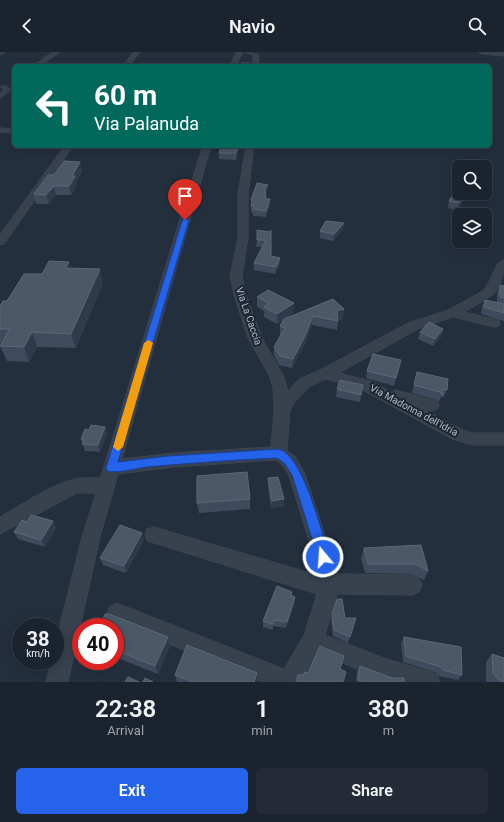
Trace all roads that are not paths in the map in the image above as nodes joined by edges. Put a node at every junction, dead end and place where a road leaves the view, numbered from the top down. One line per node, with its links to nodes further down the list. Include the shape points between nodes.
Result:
1 (57, 52): 7 (street)
2 (137, 52): 8 (street)
3 (240, 52): 9 (street)
4 (249, 52): 10 (street, via 256,55)
5 (482, 52): 6 (street)
6 (504, 54)
7 (39, 64)
8 (128, 64)
9 (234, 64)
10 (256, 64)
11 (4, 86): 12 (street, via 9,90)
12 (0, 96)
13 (0, 130): 14 (street)
14 (12, 131)
15 (68, 148): 18 (street)
16 (206, 148): 28 (street)
17 (250, 148): 25 (street, Via La Caccia, via 243,194 243,238 236,276 255,338 276,375)
18 (0, 242)
19 (504, 263): 20 (street, via 487,294)
20 (452, 313): 21 (street); 22 (street, via 413,326)
21 (494, 323)
22 (325, 374): 23 (street, Via Madonna dell'Idria, via 366,385); 25 (street, via 304,383)
23 (388, 396): 24 (street, via 400,394); 26 (street, Via Madonna dell'Idria, via 458,435 472,439)
24 (432, 406)
25 (282, 411): 27 (street, Via La Caccia)
26 (504, 439)
27 (279, 453): 28 (street, via 161,461); 32 (street, via 289,461 297,474 323,557)
28 (109, 476): 29 (street, via 55,494); 35 (street, via 91,537)
29 (0, 526)
30 (154, 535): 32 (street)
31 (412, 585): 32 (street)
32 (328, 586): 34 (street)
33 (117, 613): 36 (street)
34 (313, 640): 36 (street); 37 (street, via 365,663)
35 (57, 682)
36 (289, 682)
37 (428, 682)

